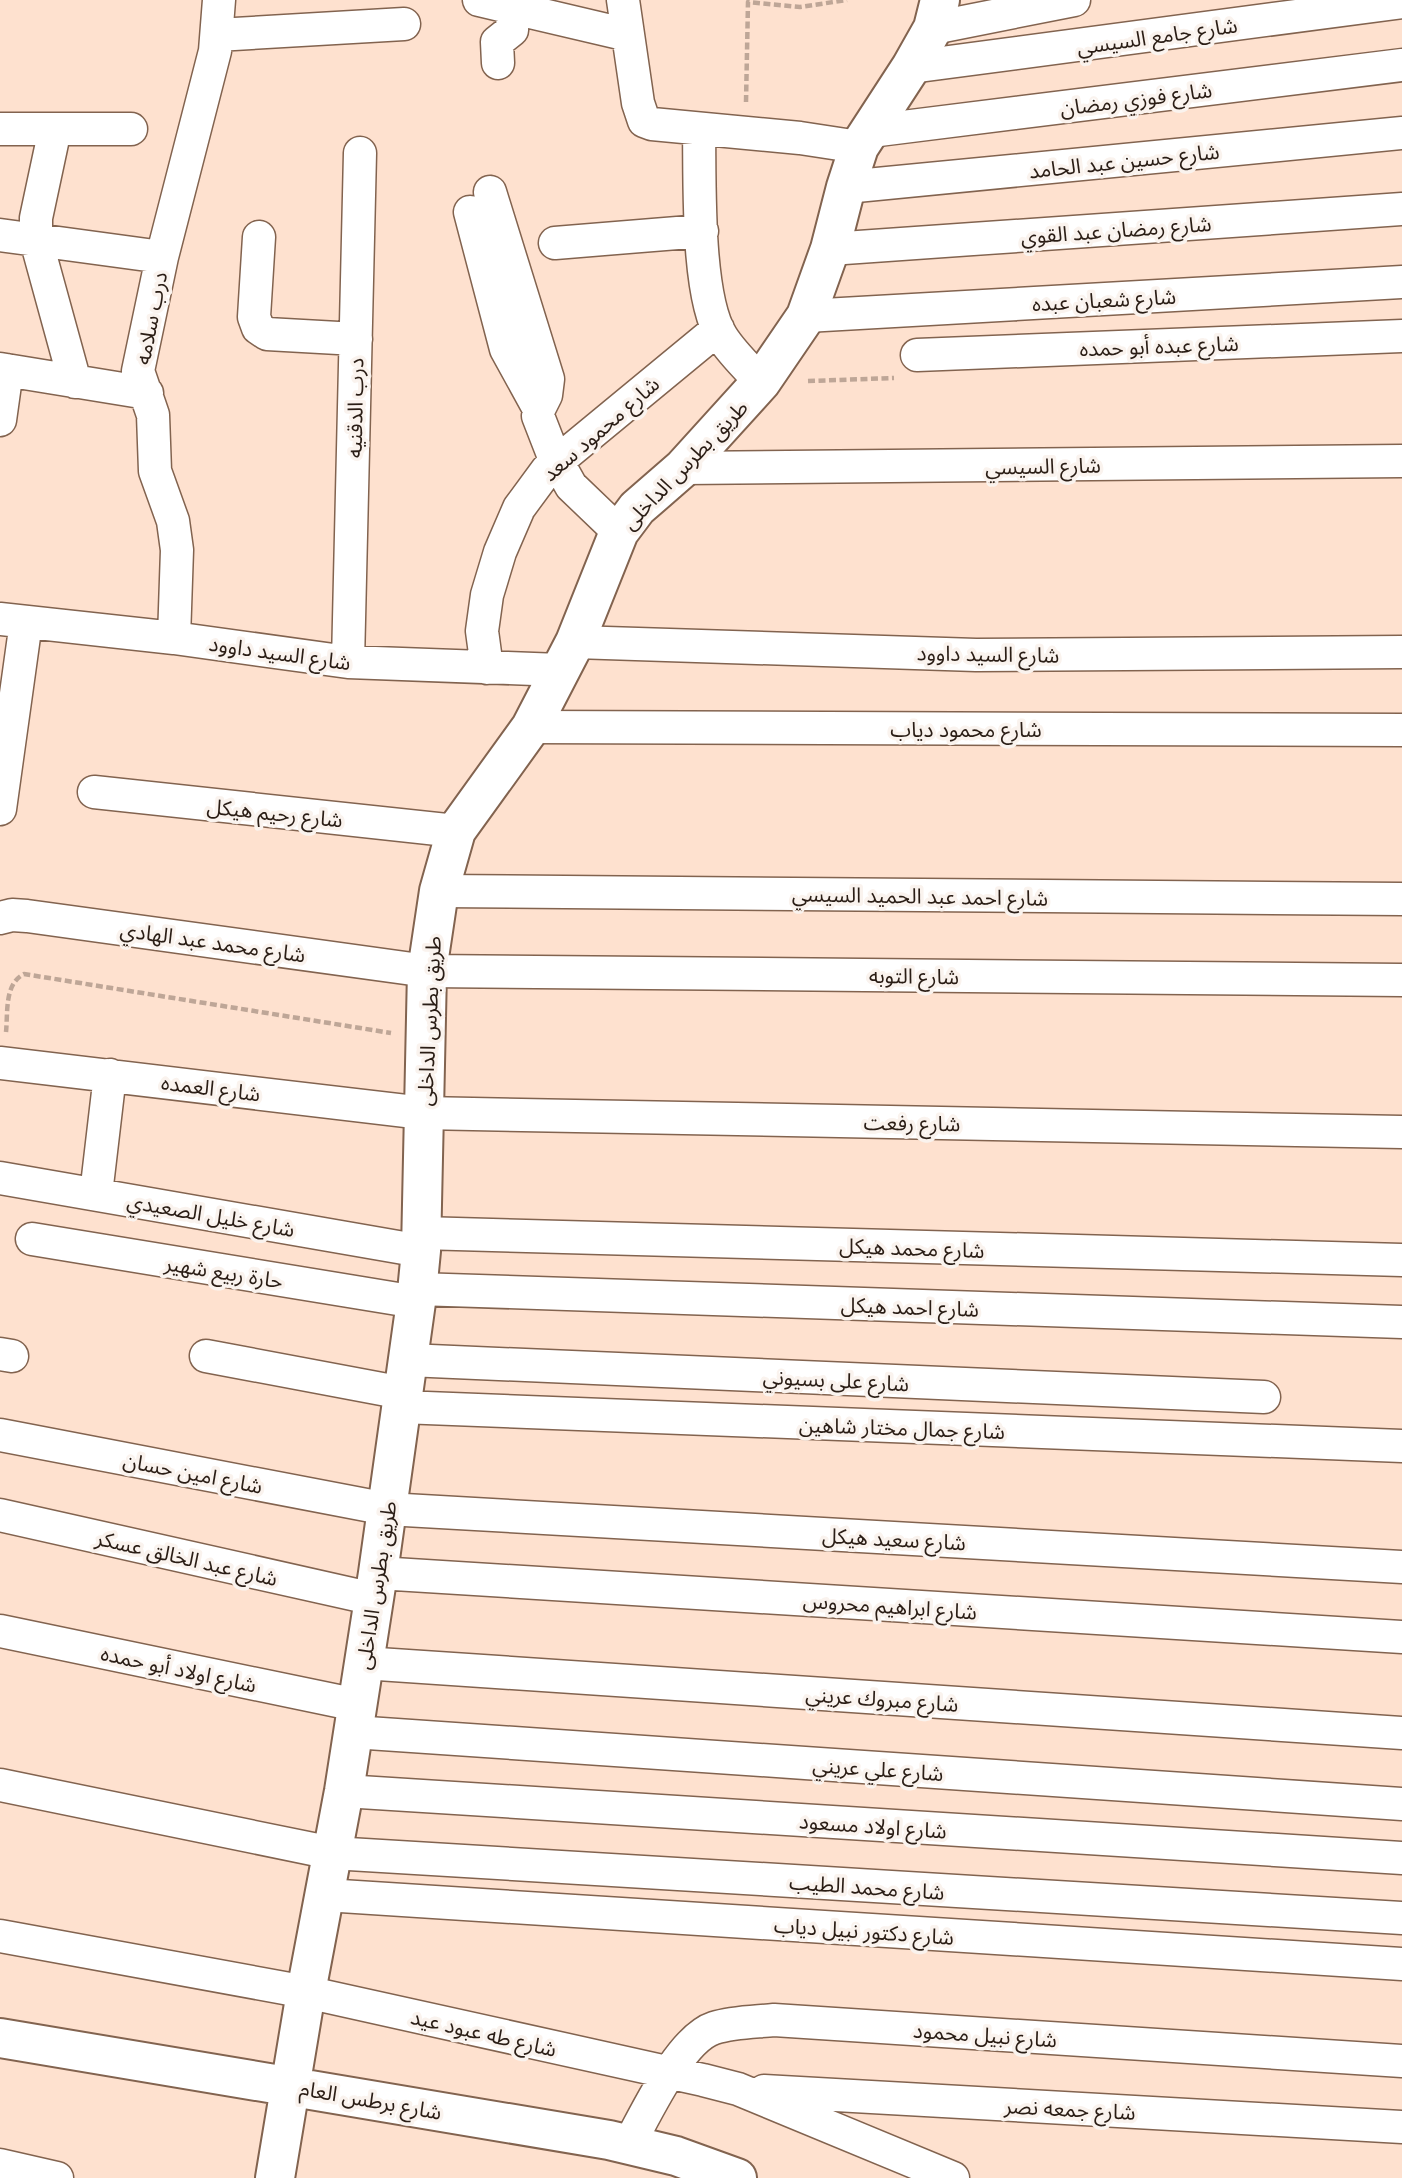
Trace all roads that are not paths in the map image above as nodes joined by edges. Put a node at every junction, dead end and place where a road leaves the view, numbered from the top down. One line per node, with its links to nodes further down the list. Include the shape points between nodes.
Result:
1 (219, 0): 8 (street, درب سلامه)
2 (623, 0): 9 (street)
3 (1074, 0): 6 (street)
4 (1402, 2): 12 (street, شارع جامع السيسي)
5 (492, 4): 9 (street); 10 (street, via 512,30 497,42)
6 (937, 14): 12 (street, طريق بطرس الداخلى)
7 (404, 24): 8 (street)
8 (217, 35): 29 (street, درب سلامه)
9 (628, 35): 16 (street, شارع فوزي رمضان, via 644,121)
10 (498, 62)
11 (1402, 65): 18 (street, شارع فوزي رمضان)
12 (911, 67): 18 (street, طريق بطرس الداخلى)
13 (0, 129): 14 (street)
14 (55, 129): 15 (street); 26 (street, via 36,218)
15 (131, 129)
16 (699, 129): 18 (street, شارع فوزي رمضان); 23 (street)
17 (1402, 133): 20 (street, شارع حسين عبد الحامد)
18 (865, 139): 20 (street, طريق بطرس الداخلى)
19 (360, 153): 34 (street, درب الدقنيه)
20 (846, 187): 28 (street, طريق بطرس الداخلى)
21 (480, 202): 41 (street, via 548,379 538,416)
22 (1402, 209): 28 (street, شارع رمضان عبد القوي)
23 (702, 231): 27 (street); 32 (street, via 704,268)
24 (0, 235): 26 (street)
25 (259, 237): 34 (street, via 254,317 258,328 267,334)
26 (36, 240): 29 (street); 37 (street)
27 (555, 243)
28 (830, 249): 31 (street, طريق بطرس الداخلى)
29 (162, 257): 39 (street, درب سلامه, via 139,359 140,382)
30 (1402, 282): 31 (street, شارع شعبان عبده)
31 (806, 316): 38 (street, طريق بطرس الداخلى)
32 (718, 329): 38 (street); 41 (street, شارع محمود سعد)
33 (1402, 336): 35 (street, شارع عبده أبو حمده)
34 (356, 339): 49 (street, درب الدقنيه)
35 (917, 355)
36 (3, 370): 37 (street); 40 (street)
37 (75, 382): 39 (street)
38 (761, 382): 43 (street, طريق بطرس الداخلى)
39 (146, 393): 46 (street, درب سلامه, via 153,415 155,471 176,543)
40 (0, 420)
41 (557, 461): 44 (street, via 571,486); 50 (street, شارع محمود سعد, via 519,508 500,552 482,631)
42 (1402, 461): 43 (street, شارع السيسي)
43 (683, 468): 44 (street, طريق بطرس الداخلى, via 637,509)
44 (619, 532): 48 (street, طريق بطرس الداخلى)
45 (13, 620): 46 (street, شارع السيد داوود); 54 (street)
46 (174, 638): 49 (street, شارع السيد داوود)
47 (1402, 652): 48 (street, شارع السيد داوود)
48 (568, 656): 50 (street, شارع السيد داوود); 51 (street, طريق بطرس الداخلى)
49 (348, 662): 50 (street, شارع السيد داوود)
50 (487, 668)
51 (531, 727): 52 (street, شارع محمود دياب); 55 (street, طريق بطرس الداخلى)
52 (1402, 730)
53 (94, 792): 55 (street, شارع رحيم هيكل)
54 (0, 809)
55 (456, 831): 56 (street, طريق بطرس الداخلى)
56 (439, 891): 57 (street, شارع احمد عبد الحميد السيسي); 59 (street, طريق بطرس الداخلى)
57 (1402, 899)
58 (0, 918): 59 (street, شارع محمد عبد الهادي, via 27,915)
59 (427, 971): 60 (street, شارع التوبه); 63 (street, طريق بطرس الداخلى)
60 (1402, 980)
61 (0, 1063): 62 (street, شارع العمده)
62 (110, 1075): 63 (street, شارع العمده); 66 (street)
63 (423, 1112): 64 (street, شارع رفعت); 68 (street, طريق بطرس الداخلى)
64 (1402, 1132)
65 (0, 1178): 66 (street, شارع خليل الصعيدي)
66 (96, 1194): 68 (street, شارع خليل الصعيدي)
67 (32, 1239): 70 (street, حارة ربيع شهير)
68 (421, 1242): 69 (street, شارع محمد هيكل); 70 (street, طريق بطرس الداخلى)
69 (1402, 1260)
70 (417, 1296): 71 (street, شارع احمد هيكل); 73 (street, طريق بطرس الداخلى)
71 (1402, 1322)
72 (205, 1356): 73 (street)
73 (404, 1387): 74 (street, شارع على بسيوني); 77 (street, شارع جمال مختار شاهين); 79 (street, طريق بطرس الداخلى)
74 (1118, 1391): 75 (street, شارع على بسيوني); 77 (street)
75 (1264, 1397)
76 (0, 1435): 79 (street, شارع امين حسان)
77 (1115, 1435): 78 (street, شارع جمال مختار شاهين)
78 (1402, 1446)
79 (387, 1510): 81 (street, شارع سعيد هيكل); 82 (street, طريق بطرس الداخلى)
80 (0, 1515): 82 (street, شارع عبد الخالق عسكر)
81 (1402, 1567)
82 (376, 1586): 84 (street, شارع ابراهيم محروس); 85 (street, طريق بطرس الداخلى)
83 (0, 1631): 86 (street, شارع اولاد أبو حمده)
84 (1402, 1637)
85 (363, 1663): 86 (street, طريق بطرس الداخلى); 87 (street, شارع مبروك عريني)
86 (355, 1718): 89 (street, طريق بطرس الداخلى); 90 (street, شارع علي عريني)
87 (1402, 1733)
88 (0, 1785): 91 (street, شارع محمد الطيب)
89 (344, 1791): 91 (street, طريق بطرس الداخلى); 92 (street, شارع اولاد مسعود)
90 (1402, 1804)
91 (332, 1853): 93 (street, طريق بطرس الداخلى); 94 (street, شارع محمد الطيب)
92 (1402, 1858)
93 (326, 1895): 96 (street, شارع دكتور نبيل دياب); 97 (street, طريق بطرس الداخلى)
94 (1402, 1918)
95 (0, 1936): 97 (street, شارع طه عبود عيد)
96 (1402, 1964)
97 (306, 1992): 100 (street, شارع طه عبود عيد); 101 (street, طريق بطرس الداخلى)
98 (0, 2038): 101 (street, شارع برطس العام)
99 (1402, 2061): 100 (street, شارع نبيل محمود, via 774,2020 712,2029)
100 (667, 2073): 102 (street, شارع طه عبود عيد); 104 (street, شارع نبيل محمود)
101 (290, 2086): 104 (street, شارع برطس العام); 107 (street, طريق بطرس الداخلى)
102 (738, 2089): 103 (street, شارع جمعه نصر); 109 (street, شارع طه عبود عيد)
103 (1402, 2127)
104 (629, 2144): 108 (street, شارع برطس العام)
105 (0, 2165): 106 (street)
106 (57, 2178)
107 (275, 2178)
108 (737, 2178)
109 (953, 2178)

